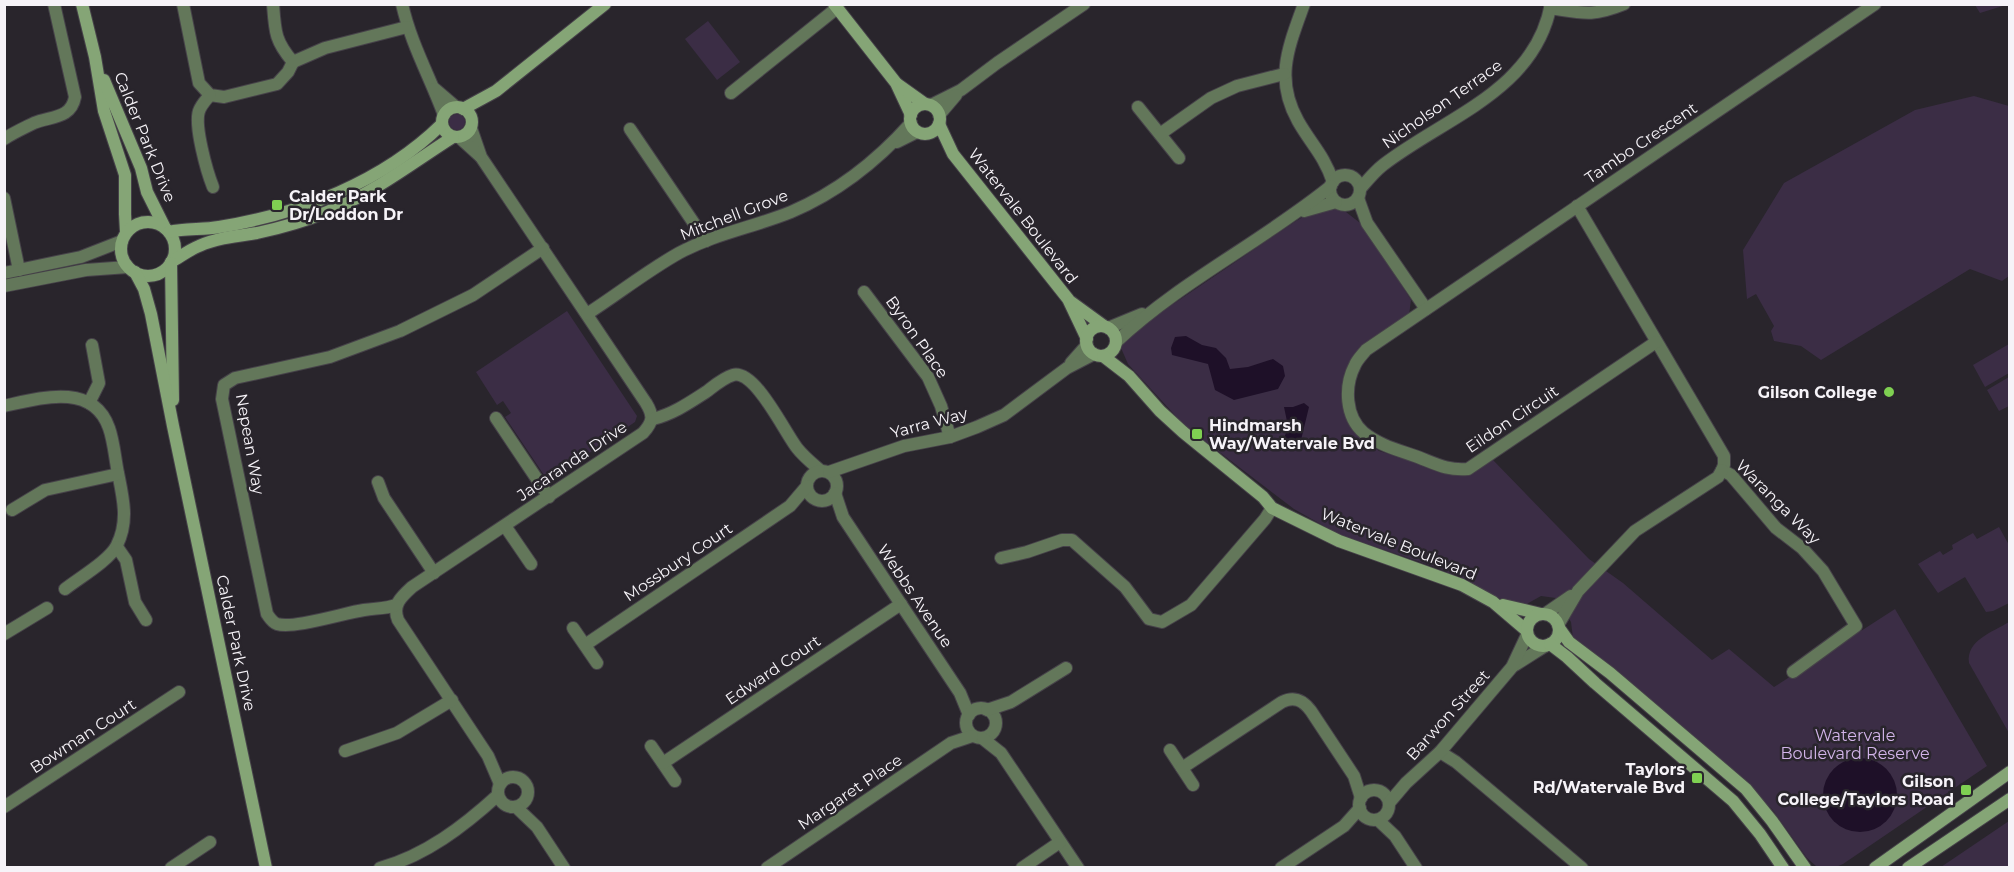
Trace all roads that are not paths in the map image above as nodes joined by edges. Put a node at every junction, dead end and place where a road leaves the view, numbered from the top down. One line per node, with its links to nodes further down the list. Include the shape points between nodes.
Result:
1 (54, 4): 29 (street, via 74,103 63,115 36,122)
2 (82, 4): 14 (street, Calder Park Drive)
3 (183, 4): 20 (street, via 199,83)
4 (273, 4): 15 (street, via 275,32)
5 (402, 4): 13 (street)
6 (605, 4): 23 (street)
7 (1084, 4): 22 (street)
8 (1304, 4): 16 (street, via 1288,49)
9 (1624, 4): 12 (street, via 1601,13 1584,14)
10 (1875, 4): 39 (street, Tambo Crescent)
11 (835, 6): 17 (street, Watervale Boulevard); 19 (street)
12 (1550, 6): 33 (street, Nicholson Terrace, via 1541,39 1509,80)
13 (407, 27): 15 (street, via 326,48); 18 (street)
14 (95, 57): 42 (street, Calder Park Drive, via 141,168 147,192); 43 (street, Calder Park Drive, via 104,111 125,175)
15 (293, 62): 20 (street, via 278,84 224,97)
16 (1284, 74): 27 (street, via 1237,86 1211,98); 34 (street, via 1298,121)
17 (896, 83): 22 (street, Watervale Boulevard); 25 (street, Watervale Boulevard)
18 (434, 88): 23 (street); 24 (street)
19 (731, 93)
20 (210, 95): 35 (street, via 197,117 206,170)
21 (1138, 107): 27 (street)
22 (933, 112): 25 (street, via 934,130); 25 (street, via 916,107); 30 (street, Watervale Boulevard)
23 (465, 116): 24 (street, via 451,108); 28 (street, via 466,134); 31 (street)
24 (443, 119): 28 (street, via 446,132); 42 (street, via 429,136 388,166 324,198 260,219 218,227)
25 (916, 126): 30 (street, Watervale Boulevard); 44 (street, Mitchell Grove, via 849,180 818,199)
26 (630, 129): 44 (street)
27 (1160, 134): 32 (street)
28 (456, 137): 31 (street); 46 (street, via 367,194 327,212 197,246)
29 (4, 139)
30 (953, 154): 52 (street, Watervale Boulevard)
31 (481, 157): 45 (street)
32 (1179, 158)
33 (1382, 166): 34 (street, Nicholson Terrace); 36 (street, Nicholson Terrace)
34 (1340, 180): 36 (street); 38 (street, via 1331,195); 40 (street, Nicholson Terrace)
35 (213, 187)
36 (1359, 193): 38 (street, Nicholson Terrace, via 1350,204); 41 (street)
37 (4, 198): 47 (street)
38 (1341, 203): 40 (street, Nicholson Terrace); 41 (street)
39 (1577, 206): 53 (street, Tambo Crescent); 57 (street, Waranga Way)
40 (1297, 213): 54 (street, Nicholson Terrace)
41 (1367, 223): 53 (street)
42 (167, 230): 43 (street, via 158,224 141,223); 46 (street, via 175,246)
43 (124, 237): 47 (street, via 81,257); 48 (street, via 123,259)
44 (706, 241): 55 (street, Mitchell Grove, via 679,253)
45 (543, 248): 55 (street); 91 (street, Nepean Way, via 472,295 400,331 330,357 235,378 224,385 222,399 271,620 276,624 294,624)
46 (171, 263): 48 (street, via 151,275); 66 (street, Calder Park Drive)
47 (19, 270): 49 (street)
48 (132, 270): 50 (street, via 86,270); 66 (street, Calder Park Drive, via 144,289 151,314)
49 (4, 273)
50 (4, 286)
51 (864, 292): 67 (street, Byron Place, via 928,377)
52 (1068, 299): 56 (street, Watervale Boulevard); 60 (street, Watervale Boulevard)
53 (1426, 309): 57 (street, Eildon Circuit, via 1366,350 1355,364 1348,405 1363,432 1379,443 1453,470 1468,469)
54 (1149, 312): 56 (street, Nicholson Terrace); 58 (street, Nicholson Terrace)
55 (587, 314): 65 (street)
56 (1106, 327): 58 (street, via 1114,333); 60 (street, via 1095,328)
57 (1656, 342): 70 (street, Waranga Way, via 1724,456)
58 (1116, 344): 60 (street, via 1110,353); 61 (street, Watervale Boulevard)
59 (92, 345): 62 (street, via 99,383)
60 (1093, 348): 61 (street, Watervale Boulevard); 67 (street, Yarra Way, via 1004,415)
61 (1129, 376): 79 (street, Watervale Boulevard, via 1160,411 1263,496)
62 (89, 403): 63 (street, via 60,395); 72 (street, via 101,413 109,428)
63 (4, 406)
64 (496, 418): 76 (street)
65 (653, 419): 68 (street, via 690,403 725,378 743,374 755,384); 76 (street, Jacaranda Drive, via 643,433)
66 (173, 426): 130 (street, Calder Park Drive)
67 (950, 437): 69 (street, Yarra Way, via 904,446)
68 (797, 448): 71 (street); 74 (street)
69 (856, 464): 71 (street, Yarra Way); 75 (street, Yarra Way)
70 (1722, 470): 88 (street, via 1718,477 1635,531); 104 (street, Waranga Way, via 1823,571 1856,626)
71 (825, 471): 74 (street, via 813,473); 75 (street, via 835,479)
72 (118, 474): 80 (street, via 45,490); 83 (street, via 124,526)
73 (378, 482): 86 (street, via 384,498)
74 (808, 483): 77 (street, via 809,494); 78 (street, Mossbury Court)
75 (836, 488): 77 (street, via 828,499); 81 (street, Webbs Avenue)
76 (549, 497): 82 (street, Jacaranda Drive)
77 (819, 500): 78 (street, Mossbury Court); 81 (street, Webbs Avenue)
78 (790, 506): 99 (street, Mossbury Court)
79 (1272, 508): 84 (street, via 1191,605 1162,622 1149,619 1125,587 1072,540); 89 (street, Watervale Boulevard, via 1339,541 1462,585)
80 (12, 510)
81 (843, 517): 90 (street, Webbs Avenue)
82 (505, 526): 85 (street); 86 (street, Jacaranda Drive)
83 (117, 547): 87 (street); 94 (street, via 126,560 135,602)
84 (1001, 558)
85 (531, 564)
86 (434, 573): 91 (street, Jacaranda Drive, via 412,587)
87 (65, 589)
88 (1578, 591): 93 (street); 95 (street)
89 (1493, 602): 93 (street, Watervale Boulevard); 97 (street, Watervale Boulevard)
90 (901, 604): 108 (street, Webbs Avenue); 115 (street, Edward Court)
91 (396, 605): 106 (street, via 398,620)
92 (47, 608): 98 (street)
93 (1543, 614): 95 (street, via 1553,618); 97 (street, via 1529,622)
94 (146, 620)
95 (1559, 627): 100 (street, via 1557,638); 140 (street, via 1569,642 1746,789)
96 (573, 628): 99 (street)
97 (1527, 633): 100 (street, via 1534,644); 102 (street, Barwon Street)
98 (4, 634)
99 (585, 645): 101 (street)
100 (1547, 645): 102 (street, Barwon Street); 139 (street, via 1733,801)
101 (597, 663)
102 (1512, 667): 113 (street, Barwon Street)
103 (1066, 668): 107 (street)
104 (1793, 672)
105 (179, 692): 125 (street, Bowman Court)
106 (452, 700): 112 (street, via 396,733); 123 (street)
107 (1011, 702): 108 (street, Margaret Place); 109 (street)
108 (976, 722): 109 (street, via 994,717); 109 (street, via 992,734); 114 (street, Webbs Avenue); 133 (street, Margaret Place, via 951,743)
109 (995, 725): 114 (street, Webbs Avenue)
110 (651, 746): 115 (street)
111 (1170, 750): 116 (street)
112 (345, 752)
113 (1440, 752): 120 (street, Barwon Street); 138 (street)
114 (1001, 753): 128 (street, Webbs Avenue)
115 (663, 763): 119 (street)
116 (1182, 768): 118 (street, via 1282,702 1293,699 1308,706); 121 (street)
117 (2010, 772): 141 (street)
118 (1354, 776): 122 (street); 126 (street)
119 (675, 781)
120 (1406, 783): 122 (street, Barwon Street); 126 (street, Barwon Street)
121 (1193, 784)
122 (1377, 791): 126 (street, Barwon Street); 126 (street, via 1388,799)
123 (509, 794): 131 (street, via 428,848); 132 (street)
124 (2010, 799): 142 (street)
125 (4, 807)
126 (1374, 810): 136 (street); 137 (street)
127 (210, 842): 129 (street)
128 (1060, 842): 134 (street); 135 (street, Webbs Avenue)
129 (171, 867)
130 (266, 867)
131 (380, 867)
132 (564, 867)
133 (767, 867)
134 (1022, 867)
135 (1078, 867)
136 (1281, 867)
137 (1416, 867)
138 (1582, 867)
139 (1783, 867)
140 (1805, 867)
141 (1875, 867)
142 (1908, 867)

